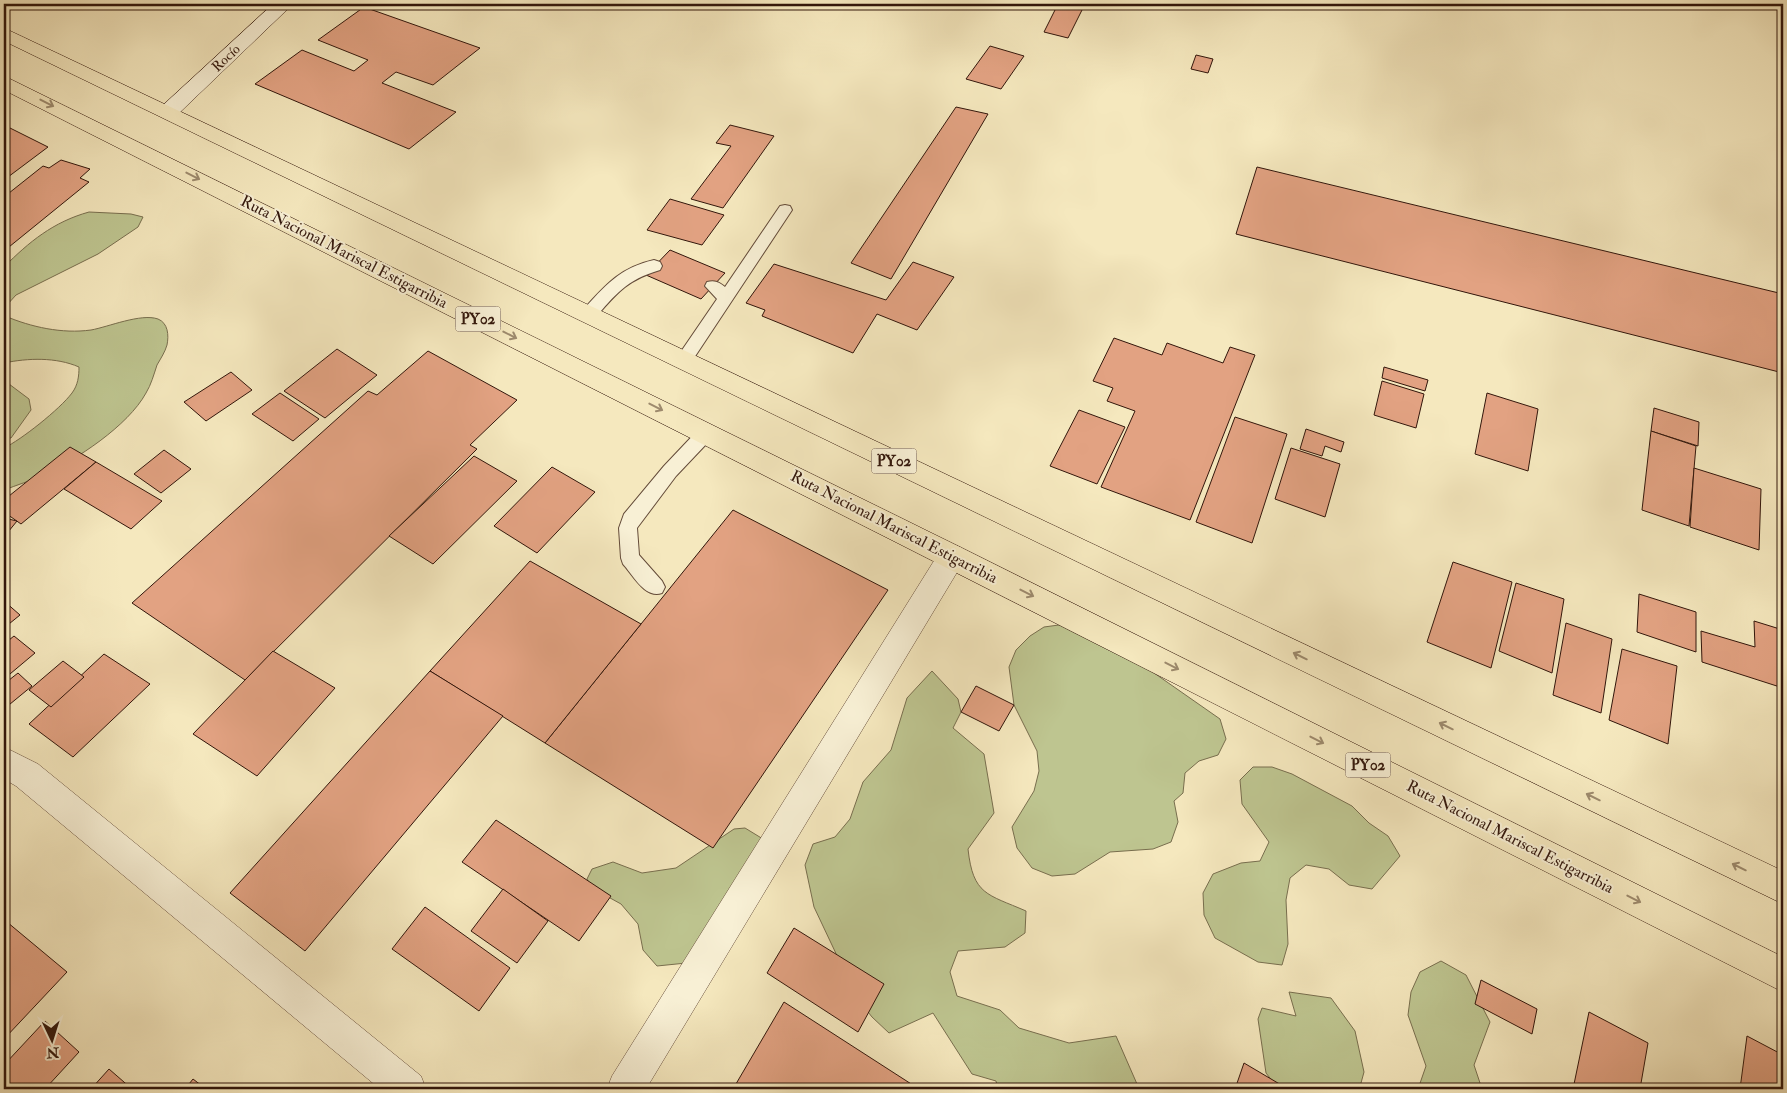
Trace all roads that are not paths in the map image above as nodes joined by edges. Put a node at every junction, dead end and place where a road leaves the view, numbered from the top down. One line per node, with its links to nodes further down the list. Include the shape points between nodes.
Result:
1 (284, 4): 4 (street, Rocío)
2 (4, 34): 4 (highway, PY02)
3 (4, 82): 11 (highway, Ruta Nacional Mariscal Estigarribia / PY02, one-way to 11)
4 (168, 112): 9 (highway, PY02)
5 (785, 210): 8 (lane)
6 (654, 266): 9 (lane, via 625,276)
7 (713, 286): 8 (lane)
8 (726, 298): 10 (lane)
9 (588, 315): 10 (highway, PY02)
10 (684, 360): 15 (highway, PY02, one-way to 10)
11 (706, 433): 12 (highway, Ruta Nacional Mariscal Estigarribia / PY02); 13 (lane, via 670,471 628,528 630,558)
12 (952, 556): 16 (highway, Ruta Nacional Mariscal Estigarribia / PY02, one-way to 16); 18 (street)
13 (655, 588)
14 (4, 762): 17 (street, via 27,775)
15 (1783, 888)
16 (1783, 975)
17 (408, 1089)
18 (625, 1089)

